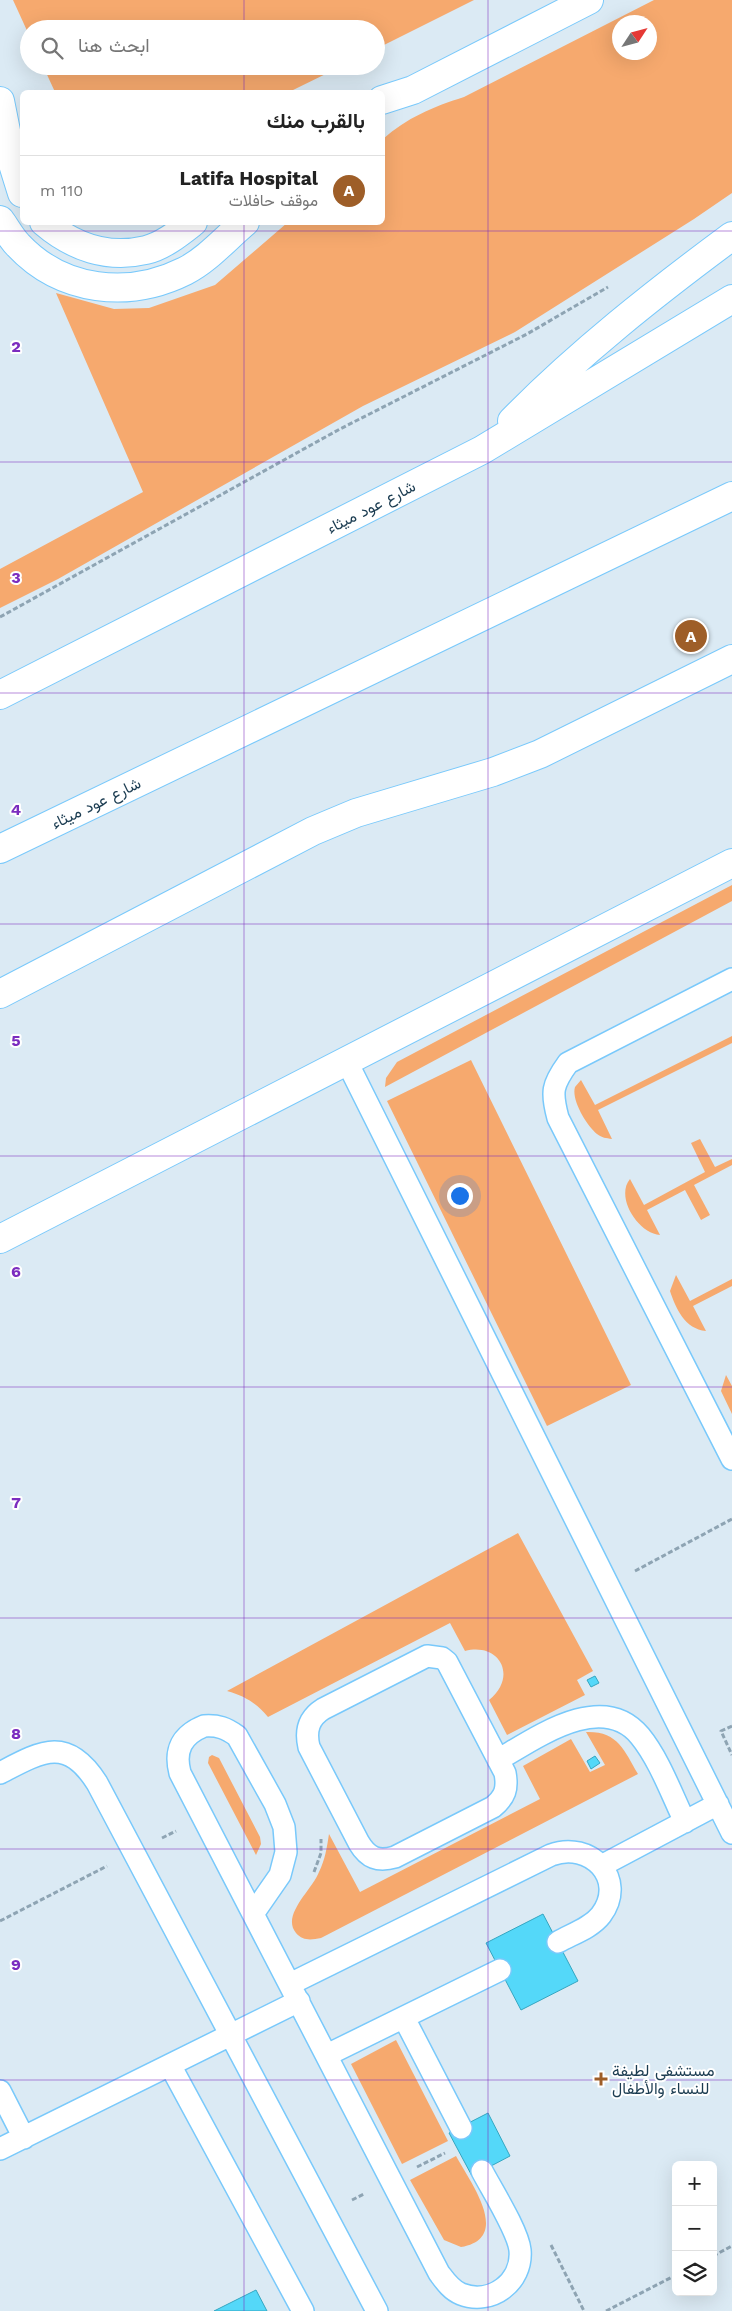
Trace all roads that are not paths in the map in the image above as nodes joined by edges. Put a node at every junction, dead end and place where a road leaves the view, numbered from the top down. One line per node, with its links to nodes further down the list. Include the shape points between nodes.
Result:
1 (589, 0): 2 (main road)
2 (413, 90): 3 (main road); 5 (main road)
3 (385, 99)
4 (0, 101): 6 (main road)
5 (385, 111)
6 (20, 187)
7 (0, 220): 10 (main road, via 17,244 45,268 79,284 116,289 153,284 187,270)
8 (47, 225): 9 (main road, via 60,236 87,249 117,253 147,250 174,237)
9 (189, 225)
10 (241, 225)
11 (732, 236): 13 (main road, via 549,383)
12 (732, 299): 13 (main road, شارع عود ميثاء)
13 (482, 450): 16 (main road, شارع عود ميثاء)
14 (732, 496): 17 (main road, شارع عود ميثاء)
15 (732, 659): 20 (main road, via 540,754 493,772 356,813 312,831)
16 (0, 695)
17 (0, 849)
18 (732, 863): 21 (main road)
19 (732, 979): 23 (lane, via 568,1063 556,1079 553,1099 558,1118)
20 (0, 994)
21 (347, 1062): 22 (main road); 26 (lane)
22 (0, 1239)
23 (732, 1459)
24 (498, 1760): 24 (lane, via 452,1669 442,1658 434,1656 427,1656 323,1709 310,1721 307,1729 309,1747 359,1843 374,1859 395,1858 503,1799 508,1786); 27 (lane, via 574,1719 597,1716 620,1722 640,1735)
25 (0, 1772): 35 (lane, via 49,1752 69,1754 86,1766)
26 (718, 1804): 27 (lane); 28 (lane)
27 (685, 1822): 29 (lane)
28 (732, 1833)
29 (602, 1866): 31 (lane, via 610,1891 607,1904 591,1925); 33 (lane, via 583,1853 561,1851)
30 (253, 1914): 30 (lane, via 280,1875 286,1852 284,1827 238,1736 228,1729 204,1726 193,1730 184,1739 177,1761 180,1773); 33 (lane)
31 (558, 1942)
32 (500, 1970): 34 (lane)
33 (294, 1993): 35 (lane); 36 (lane)
34 (404, 2018): 36 (lane); 39 (lane)
35 (230, 2035): 37 (lane); 44 (lane)
36 (327, 2055): 42 (lane, via 439,2273 461,2294 475,2297 490,2296 514,2278 520,2249)
37 (170, 2065): 40 (lane); 43 (lane)
38 (0, 2091): 40 (lane)
39 (461, 2128)
40 (24, 2138): 41 (lane)
41 (0, 2149)
42 (482, 2171)
43 (303, 2311)
44 (378, 2311)

